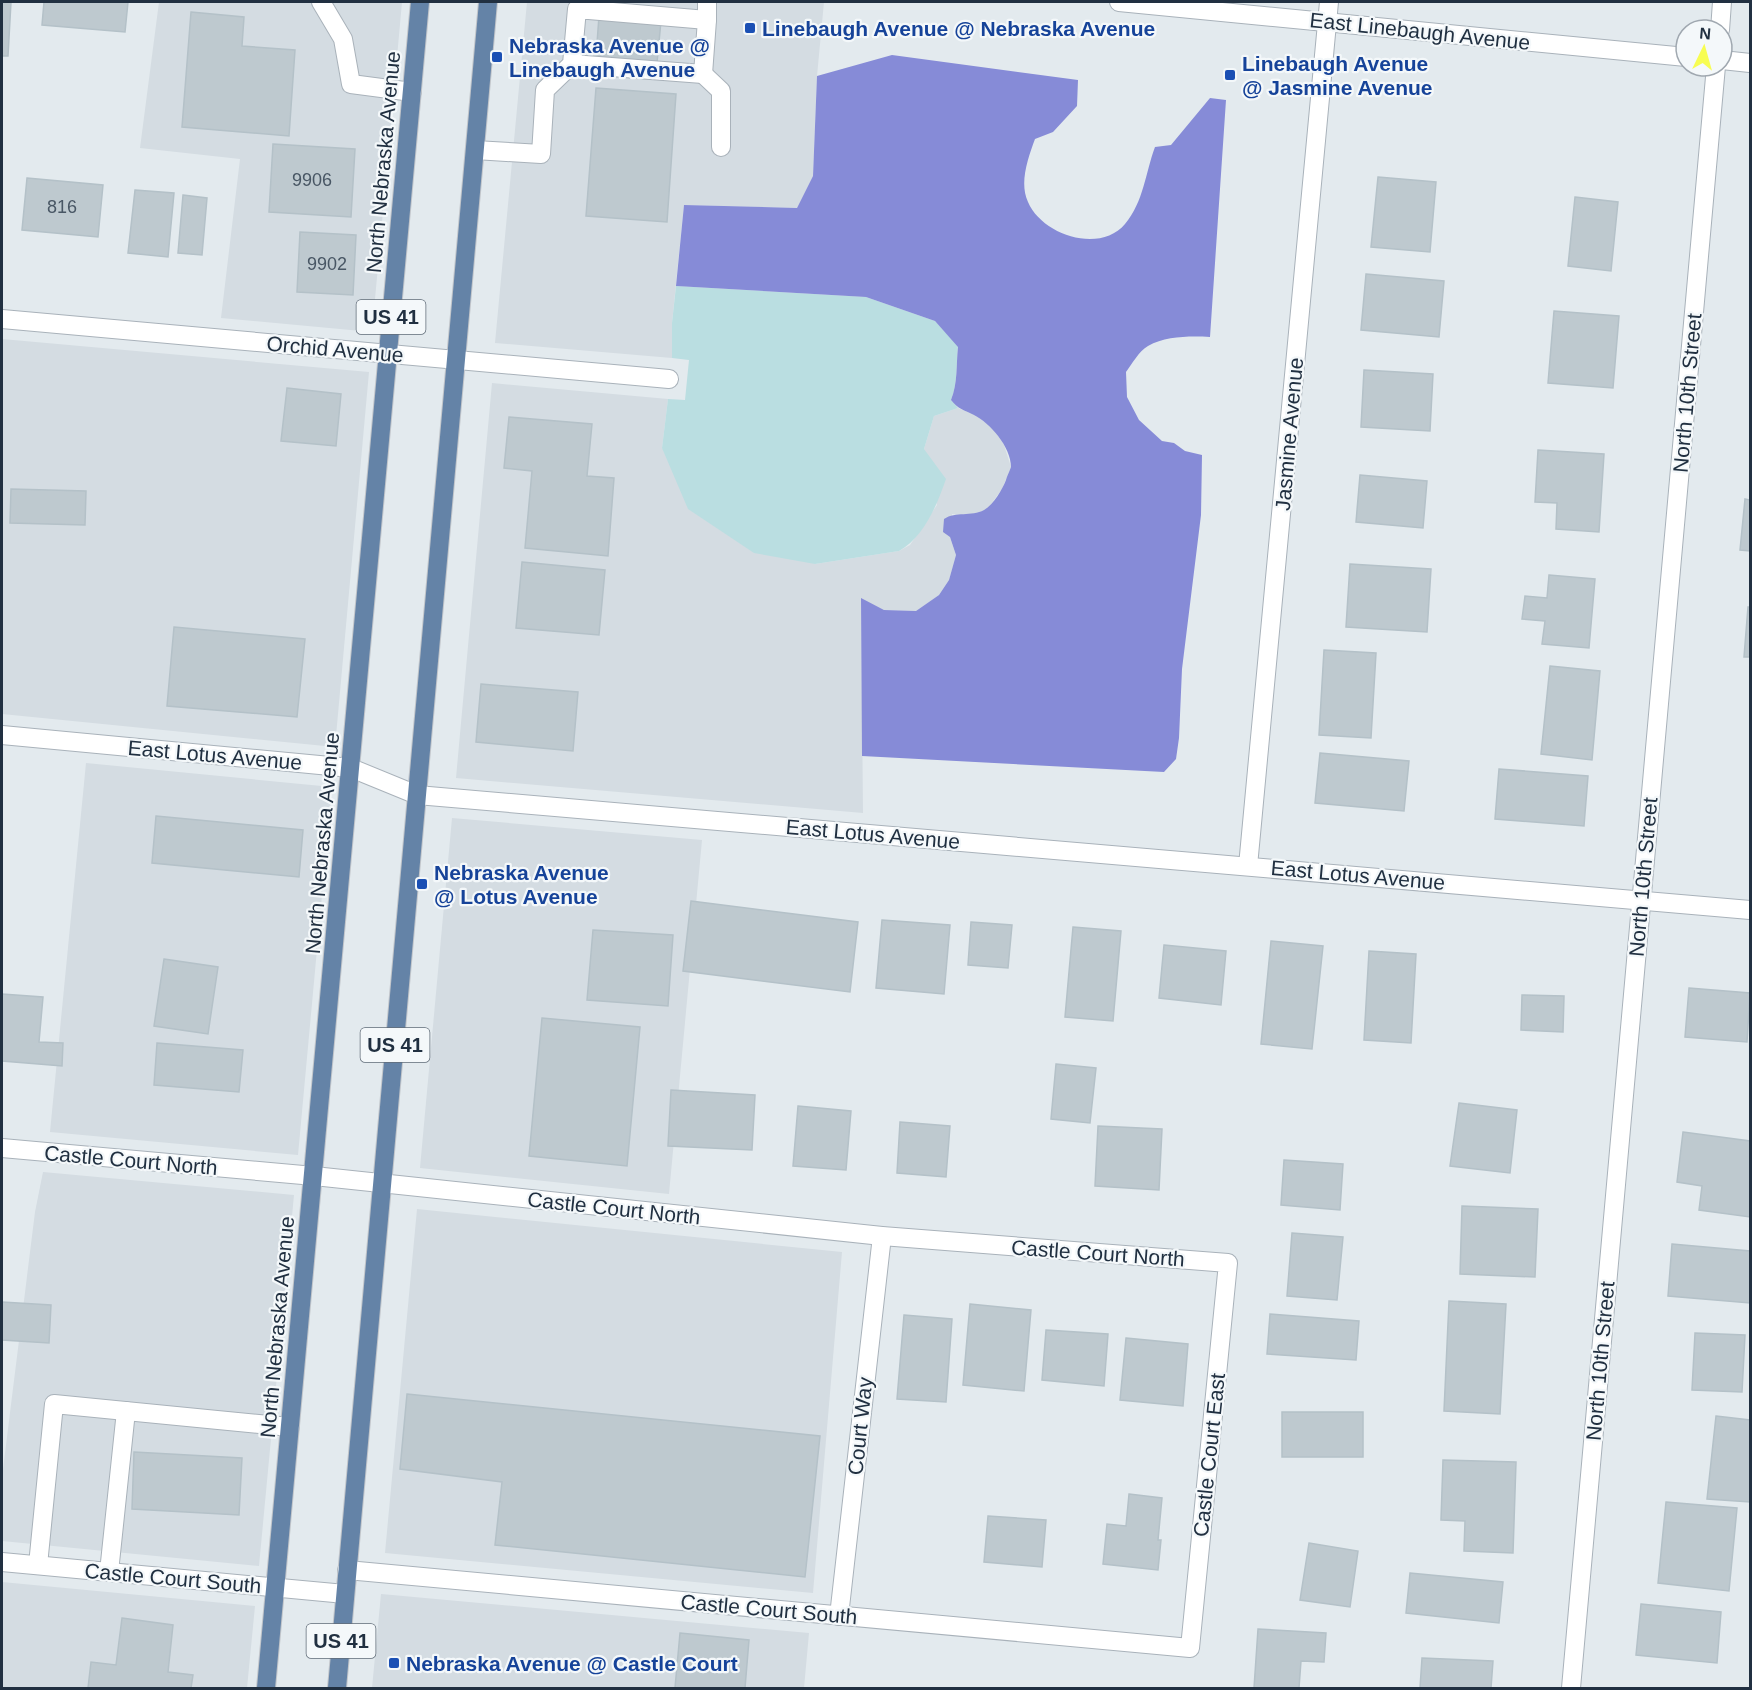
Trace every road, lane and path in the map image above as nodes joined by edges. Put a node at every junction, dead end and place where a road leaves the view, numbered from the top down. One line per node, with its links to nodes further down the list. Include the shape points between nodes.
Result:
1 (321, 2): 16 (street, via 343,39 351,84)
2 (420, 2): 16 (main road, North Nebraska Avenue / US 41)
3 (488, 2): 18 (main road, US 41)
4 (1119, 2): 9 (street, East Linebaugh Avenue)
5 (1329, 2): 9 (street, Jasmine Avenue)
6 (1722, 2): 8 (street)
7 (707, 11): 13 (street, via 578,9); 14 (street)
8 (1721, 18)
9 (1327, 22): 10 (street, East Linebaugh Avenue); 26 (street, Jasmine Avenue)
10 (1674, 56)
11 (1734, 61): 12 (street)
12 (1750, 63)
13 (572, 64): 14 (street); 18 (street, via 545,90 541,154)
14 (703, 74): 17 (street, via 721,91)
15 (1715, 78): 27 (street, North 10th Street)
16 (412, 92): 20 (main road, North Nebraska Avenue / US 41)
17 (721, 147)
18 (475, 150): 21 (main road, US 41)
19 (2, 319): 20 (street, Orchid Avenue)
20 (388, 353): 21 (street, Orchid Avenue); 24 (main road, North Nebraska Avenue / US 41)
21 (456, 359): 22 (street, Orchid Avenue); 25 (main road, US 41)
22 (669, 378)
23 (2, 735): 24 (street, East Lotus Avenue)
24 (351, 768): 25 (street, East Lotus Avenue); 30 (main road, North Nebraska Avenue / US 41)
25 (417, 795): 26 (street, East Lotus Avenue); 31 (main road, US 41)
26 (1248, 866): 27 (street, East Lotus Avenue)
27 (1641, 899): 28 (street, East Lotus Avenue); 46 (street, North 10th Street)
28 (1750, 910)
29 (2, 1148): 30 (street, Castle Court North)
30 (314, 1176): 31 (street, Castle Court North); 35 (main road, North Nebraska Avenue / US 41)
31 (383, 1185): 32 (street, Castle Court North); 38 (main road, US 41)
32 (882, 1236): 33 (street, Castle Court North); 42 (street, Court Way)
33 (1228, 1263): 43 (street, Castle Court East)
34 (126, 1411): 35 (street); 37 (street, via 54,1404); 39 (street)
35 (290, 1427): 40 (main road, North Nebraska Avenue / US 41)
36 (2, 1562): 37 (street, Castle Court South)
37 (38, 1565): 39 (street, Castle Court South)
38 (347, 1570): 41 (main road, US 41); 42 (street, Castle Court South)
39 (109, 1572): 40 (street, Castle Court South)
40 (275, 1587): 41 (street, Castle Court South); 44 (main road, North Nebraska Avenue / US 41)
41 (345, 1594): 45 (main road, US 41)
42 (839, 1616): 43 (street, Castle Court South)
43 (1190, 1648)
44 (266, 1689)
45 (337, 1689)
46 (1571, 1689)

